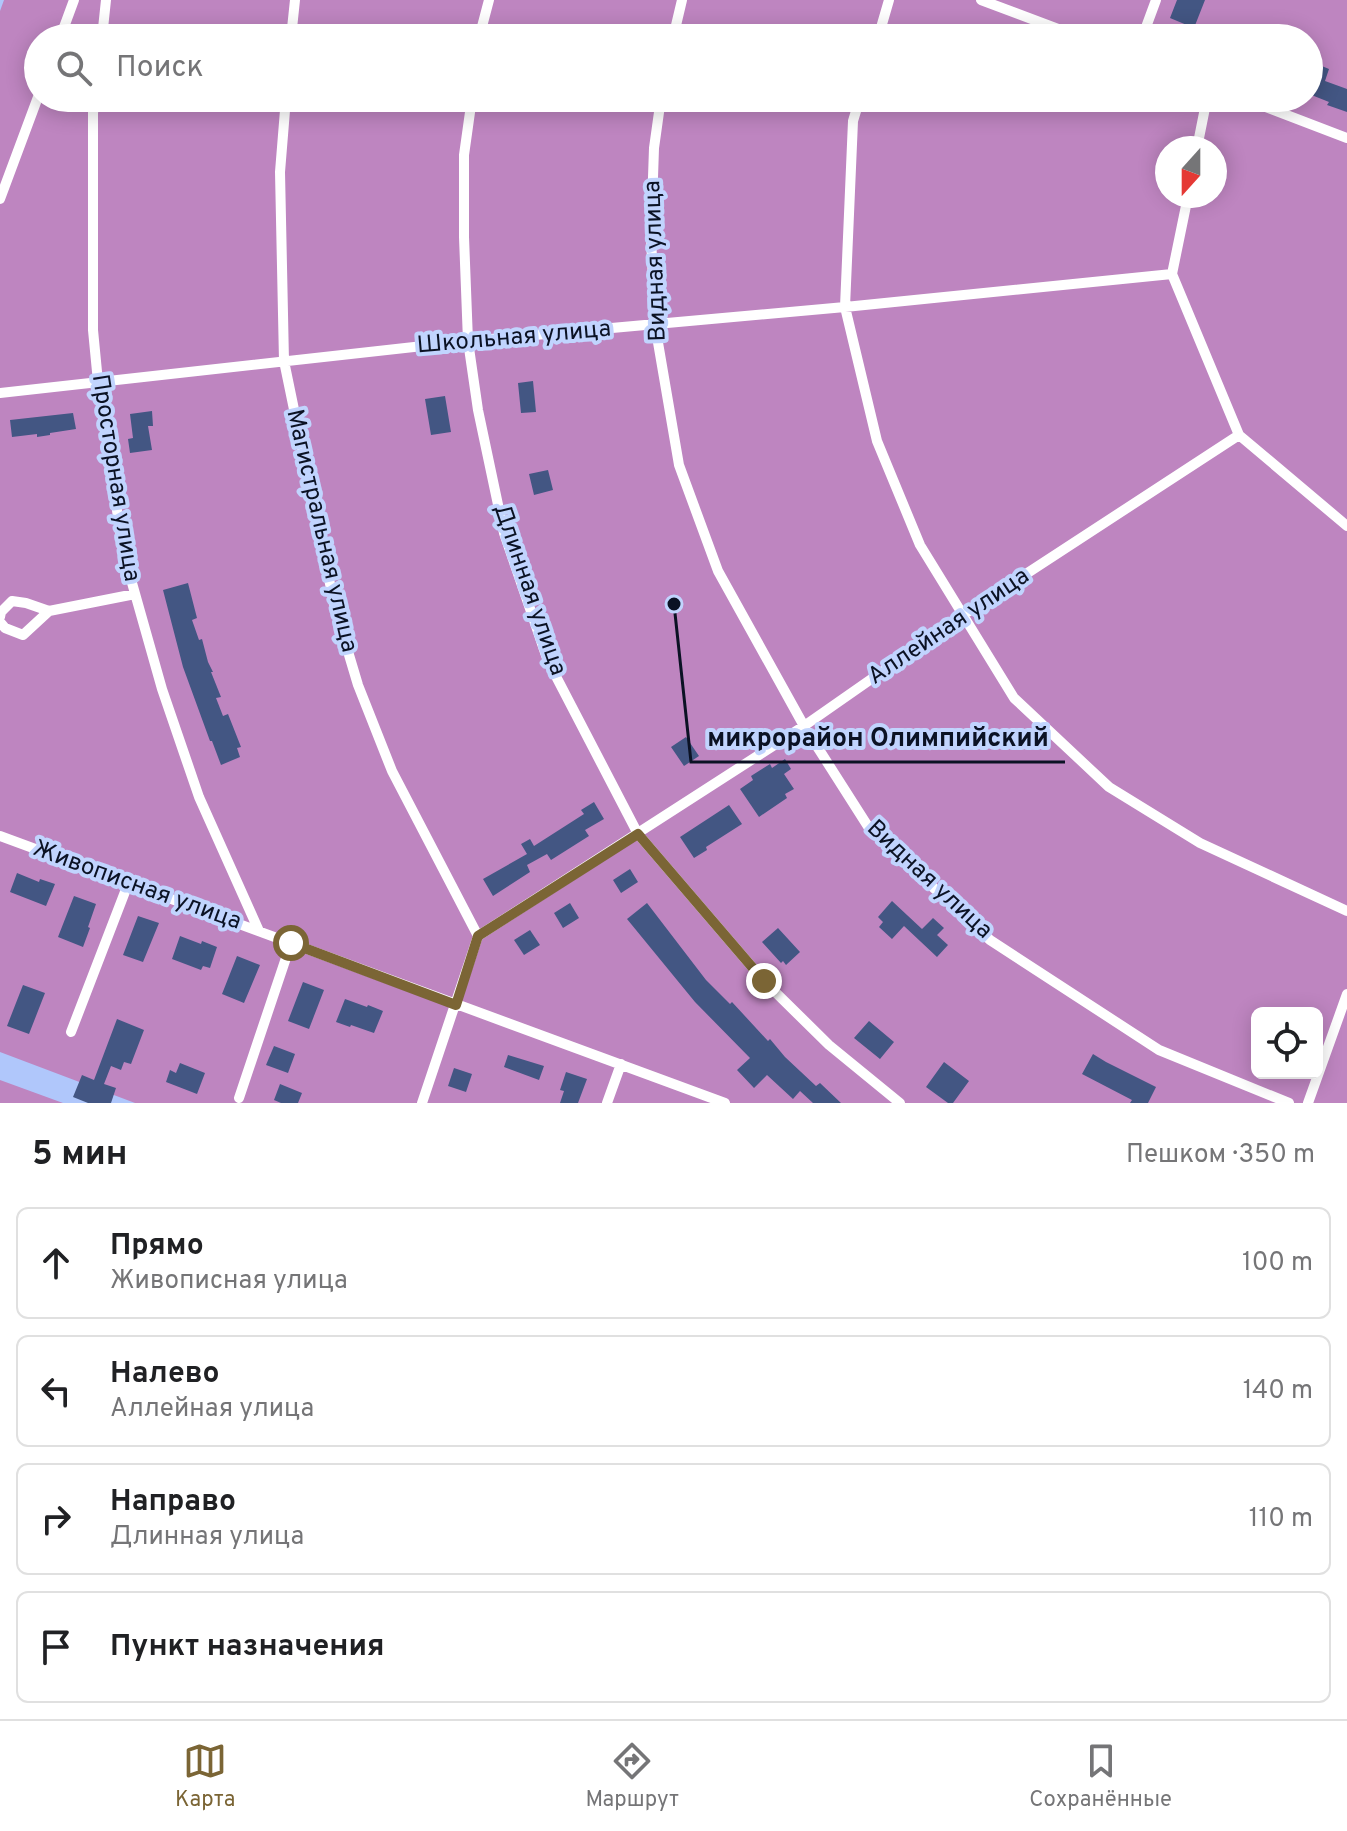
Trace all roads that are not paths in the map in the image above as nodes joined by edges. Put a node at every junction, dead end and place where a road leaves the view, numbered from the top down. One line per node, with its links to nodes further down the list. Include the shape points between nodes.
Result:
1 (74, 0): 9 (street)
2 (106, 0): 10 (street)
3 (295, 0): 11 (street)
4 (489, 0): 12 (street)
5 (682, 0): 13 (street)
6 (889, 0): 14 (street)
7 (981, 0): 15 (street)
8 (1156, 0): 16 (street)
9 (65, 24)
10 (103, 24)
11 (292, 24)
12 (483, 24)
13 (676, 24)
14 (882, 24)
15 (1045, 24)
16 (1147, 24)
17 (32, 112): 27 (street)
18 (93, 112): 34 (street, Просторная улица, via 93,330)
19 (285, 112): 33 (street, Магистральная улица, via 280,172)
20 (470, 112): 32 (street, Длинная улица, via 464,155)
21 (659, 112): 31 (street, Видная улица, via 651,236)
22 (856, 112): 30 (street)
23 (1204, 112): 25 (street)
24 (1279, 112): 26 (street)
25 (1199, 136)
26 (1347, 138)
27 (0, 199)
28 (1186, 208): 29 (street)
29 (1172, 274): 30 (street, Школьная улица); 36 (street)
30 (845, 307): 31 (street, Школьная улица); 40 (street, via 877,441 920,545)
31 (655, 325): 32 (street, Школьная улица); 42 (street, Видная улица, via 679,465 718,571)
32 (468, 341): 33 (street, Школьная улица); 43 (street, Длинная улица, via 504,533 548,661)
33 (284, 361): 34 (street, Школьная улица); 48 (street, Магистральная улица, via 335,608 358,685 392,771)
34 (98, 382): 35 (street, Школьная улица); 38 (street, Просторная улица, via 123,551)
35 (0, 393)
36 (1239, 435): 37 (street); 40 (street, Аллейная улица)
37 (1347, 526)
38 (135, 594): 39 (street); 47 (street, Просторная улица, via 199,797)
39 (49, 611): 41 (street, via 12,601); 41 (street, via 23,635 5,628)
40 (963, 615): 42 (street, Аллейная улица); 46 (street, via 1014,698 1109,787 1200,843)
41 (0, 619)
42 (804, 726): 43 (street, Аллейная улица); 59 (street, Видная улица, via 869,828 990,940 1159,1050)
43 (638, 834): 48 (street, Аллейная улица); 58 (street, Длинная улица, via 764,981 829,1045)
44 (0, 836): 45 (street, Живописная улица)
45 (128, 884): 47 (street, Живописная улица); 52 (street)
46 (1347, 911)
47 (259, 931): 49 (street, Живописная улица)
48 (478, 936): 51 (street)
49 (291, 943): 51 (street, Живописная улица); 54 (street)
50 (1347, 994): 60 (street)
51 (456, 1005): 53 (street, Живописная улица); 55 (street)
52 (71, 1032)
53 (621, 1064): 56 (street); 57 (street, Живописная улица)
54 (239, 1098)
55 (422, 1103)
56 (607, 1103)
57 (725, 1103)
58 (900, 1103)
59 (1289, 1103)
60 (1308, 1103)

